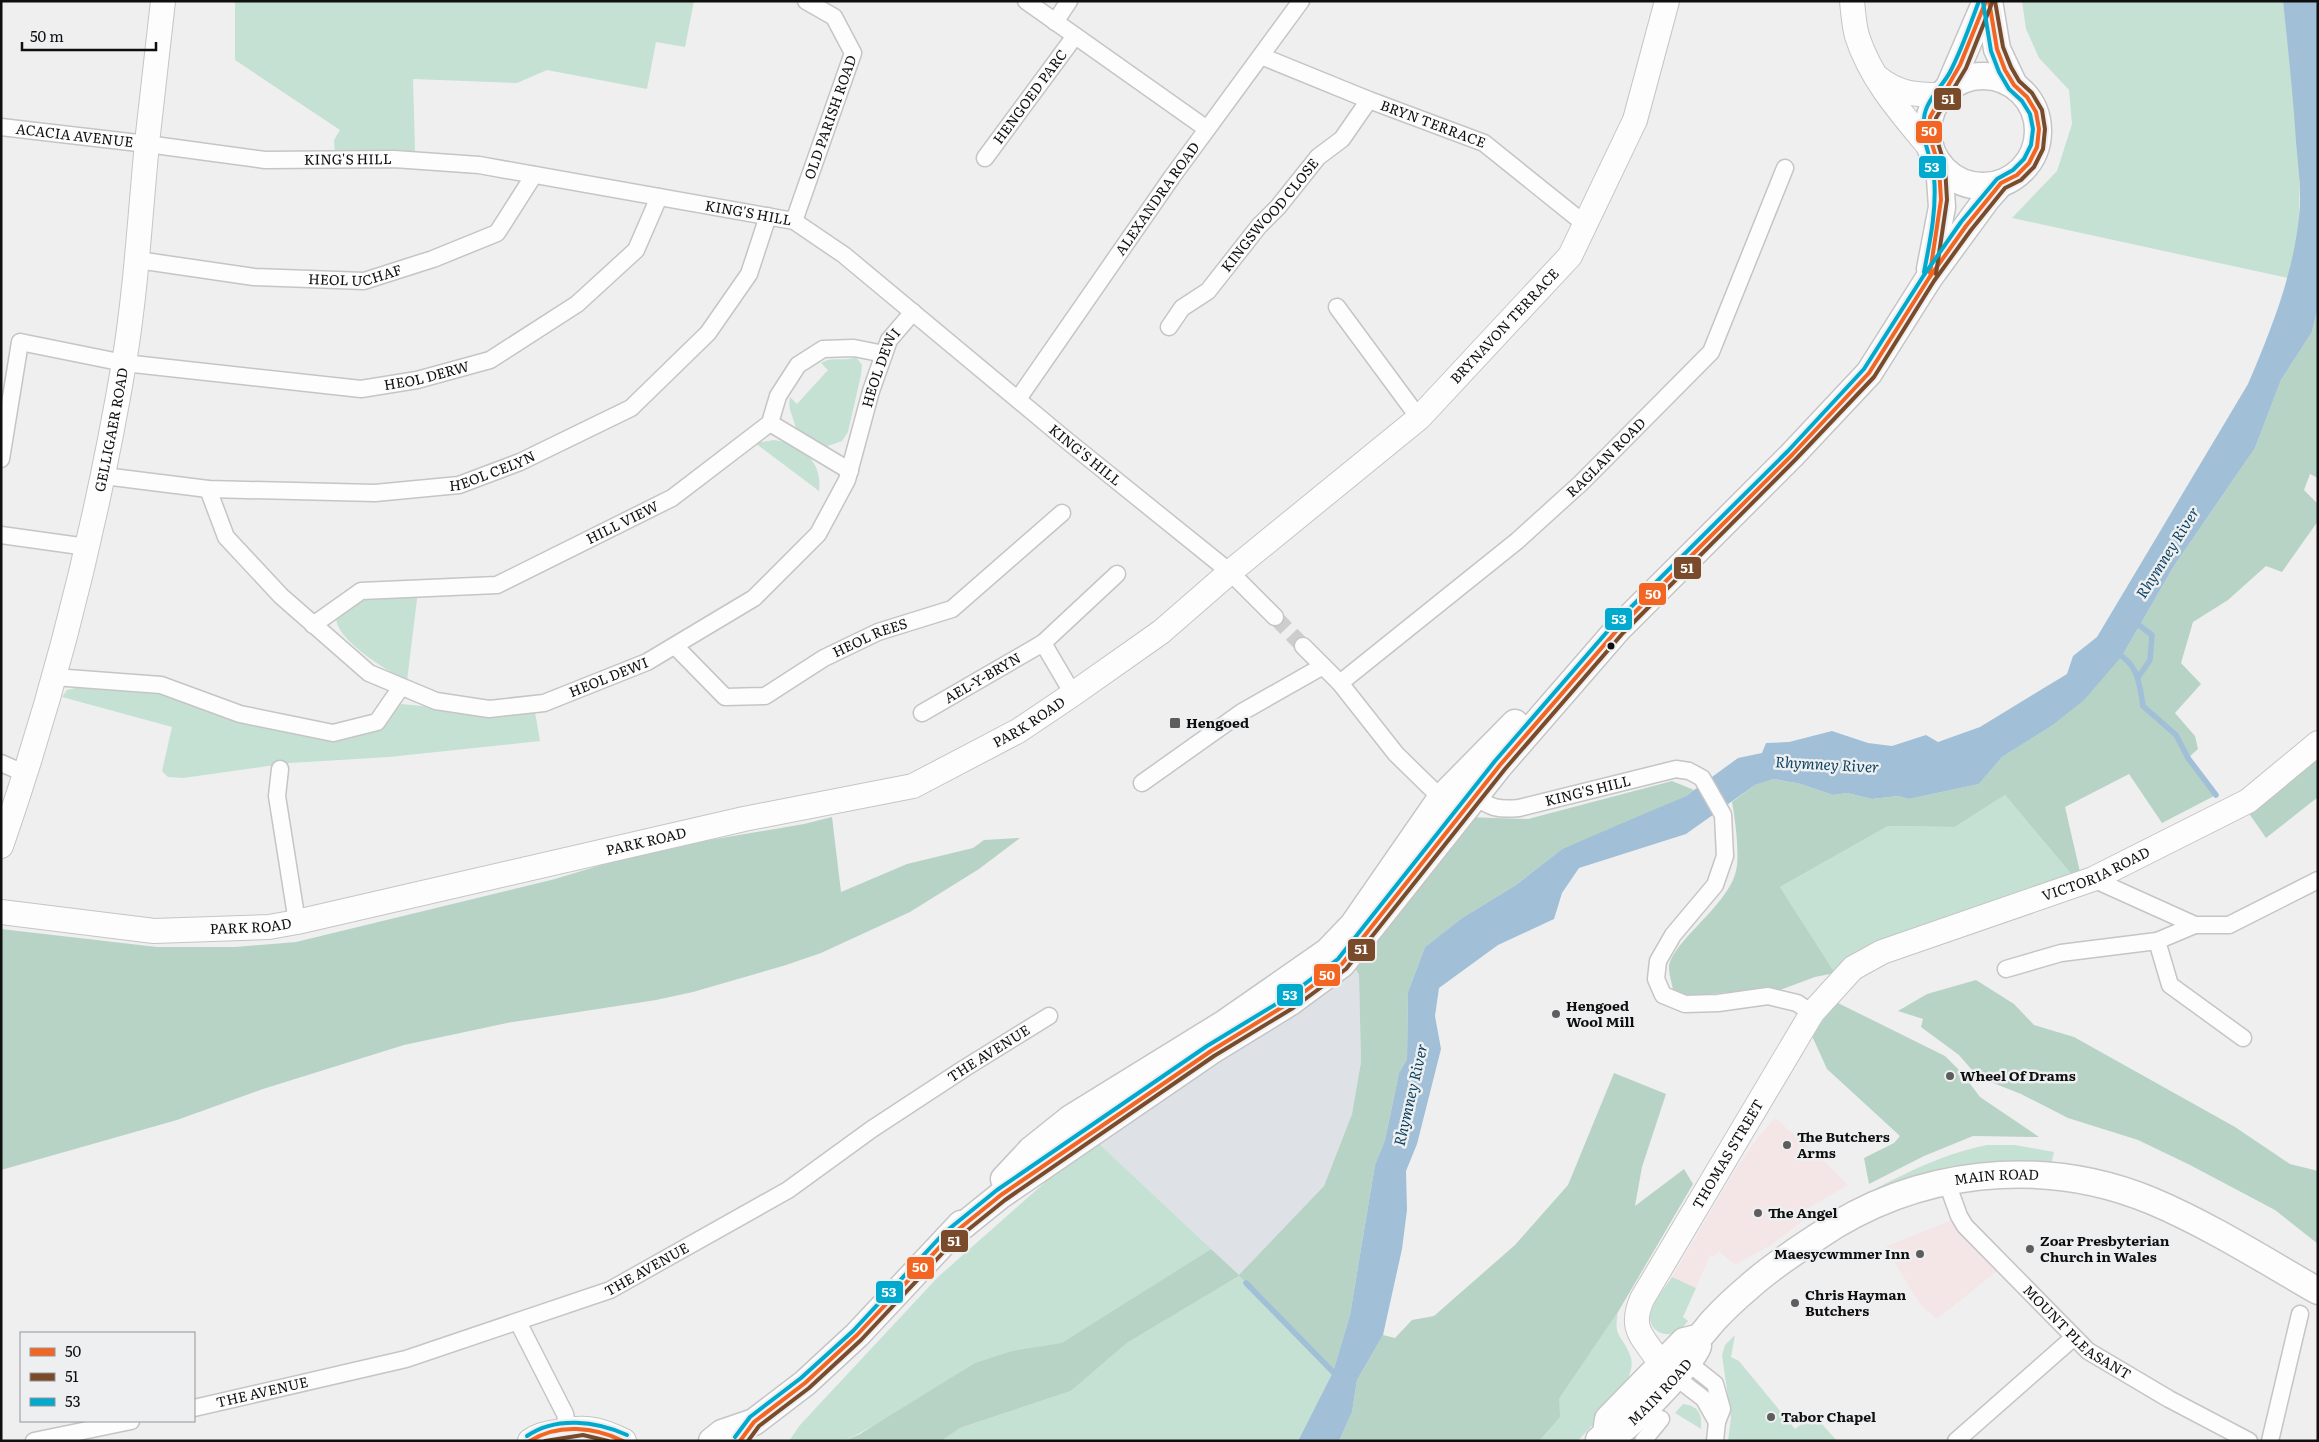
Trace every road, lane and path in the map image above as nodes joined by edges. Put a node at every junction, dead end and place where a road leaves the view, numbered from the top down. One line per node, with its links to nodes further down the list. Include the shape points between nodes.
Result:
1 (163, 1): 18 (street, GELLIGAER ROAD)
2 (806, 1): 26 (street, OLD PARISH ROAD, via 834,17 853,53)
3 (1026, 1): 9 (street)
4 (1069, 1): 9 (street)
5 (1301, 1): 11 (street, ALEXANDRA ROAD)
6 (1667, 1): 27 (street, BRYNAVON TERRACE, via 1635,120)
7 (1852, 1): 12 (street, via 1856,34)
8 (1987, 1): 13 (main road, via 1997,49); 14 (main road)
9 (1055, 22): 10 (street)
10 (1075, 36): 17 (street); 20 (street, HENGOED PARC)
11 (1261, 56): 15 (street, BRYN TERRACE); 17 (street, ALEXANDRA ROAD)
12 (1874, 74): 14 (street, via 1890,88 1920,95); 19 (street)
13 (2014, 85): 14 (main road, via 1998,77 1981,75 1964,79); 23 (main road, via 2036,112 2039,129 2037,147 2029,163 2017,175)
14 (1945, 91): 19 (main road, via 1930,115 1928,132)
15 (1369, 100): 27 (street, BRYN TERRACE, via 1484,143); 32 (street, KINGSWOOD CLOSE, via 1342,139 1318,157 1208,290 1182,308)
16 (1, 127): 18 (street, ACACIA AVENUE)
17 (1207, 129): 35 (street, ALEXANDRA ROAD)
18 (147, 144): 22 (street, KING'S HILL, via 265,160 394,159 479,165); 28 (street, GELLIGAER ROAD)
19 (1935, 156): 23 (main road, via 1951,176 1966,183 1984,186); 29 (main road, via 1942,207)
20 (985, 158)
21 (1785, 168): 55 (street, RAGLAN ROAD, via 1711,352 1581,483 1524,534)
22 (534, 175): 24 (street, KING'S HILL); 28 (street, HEOL UCHAF, via 498,234 364,282 254,277)
23 (2001, 183): 29 (main road)
24 (659, 197): 25 (street, KING'S HILL); 34 (street, HEOL DERW, via 636,250 577,304 490,360 417,380 361,389)
25 (768, 216): 26 (street, KING'S HILL); 41 (street, HEOL CELYN, via 749,274 708,333 631,408 529,458 459,485 375,493)
26 (794, 221): 31 (street, KING'S HILL, via 844,255)
27 (1586, 225): 36 (street, BRYNAVON TERRACE, via 1570,256)
28 (138, 260): 34 (street, GELLIGAER ROAD)
29 (1929, 278): 49 (main road, via 1869,373 1792,456)
30 (1337, 307): 36 (street)
31 (913, 312): 33 (street, HEOL DEWI, via 889,340); 35 (street, KING'S HILL)
32 (1169, 327)
33 (884, 354): 37 (street, via 854,348 823,349 798,365 778,396); 39 (street, HEOL DEWI)
34 (124, 363): 38 (street, HEOL DERW, via 20,342); 40 (street, GELLIGAER ROAD)
35 (1018, 399): 45 (street, KING'S HILL)
36 (1419, 418): 45 (street, BRYNAVON TERRACE)
37 (770, 423): 39 (street); 48 (street, HILL VIEW, via 672,498 497,585 360,591)
38 (1, 459)
39 (850, 471): 51 (street, HEOL DEWI, via 818,534 754,598)
40 (104, 476): 41 (street, HEOL CELYN); 44 (street, GELLIGAER ROAD)
41 (208, 489): 48 (street, HEOL DEWI, via 226,537)
42 (1062, 513): 51 (street, HEOL REES, via 952,609 878,632 824,658 765,696 726,697)
43 (1, 535): 44 (street)
44 (88, 546): 54 (street, GELLIGAER ROAD)
45 (1230, 572): 47 (street, KING'S HILL); 57 (street, PARK ROAD, via 1161,632)
46 (1117, 574): 50 (street, AEL-Y-BRYN)
47 (1275, 617)
48 (313, 624): 56 (street, HEOL DEWI, via 369,673)
49 (1614, 635): 64 (main road); 65 (main road, via 1512,725)
50 (1043, 643): 57 (street); 58 (street, AEL-Y-BRYN)
51 (675, 646): 56 (street, HEOL DEWI, via 647,662 544,704 489,709 436,701)
52 (1303, 646): 53 (street)
53 (1323, 666): 55 (street); 63 (street, via 1242,712)
54 (54, 677): 56 (street, via 161,685 240,714 333,733 377,722); 62 (street, GELLIGAER ROAD)
55 (1340, 683): 65 (street, via 1396,754)
56 (401, 687)
57 (1073, 694): 70 (street, PARK ROAD, via 1018,731 913,786 744,818)
58 (922, 713)
59 (2318, 743): 67 (street, VICTORIA ROAD, via 2248,801)
60 (1, 763): 62 (street)
61 (280, 769): 70 (street, via 277,796)
62 (26, 774): 66 (street, GELLIGAER ROAD)
63 (1142, 783)
64 (1474, 796): 75 (street, KING'S HILL, via 1490,807 1504,810 1676,769 1690,771 1702,778 1723,815 1725,856 1715,885 1673,936 1658,961 1656,979 1663,995 1685,1004 1768,996 1797,1003); 79 (main road, via 1342,964 1289,1003 1211,1051 1001,1194)
65 (1441, 798): 79 (main road, via 1358,918 1327,952 1225,1023 1071,1118 1031,1150)
66 (1, 846)
67 (2093, 879): 71 (street); 73 (street, VICTORIA ROAD, via 1882,952)
68 (2318, 880): 71 (street, via 2229,925)
69 (1, 912): 70 (street, PARK ROAD, via 154,931 269,927)
70 (297, 922)
71 (2195, 925): 72 (street)
72 (2157, 940): 74 (street, via 2061,954); 77 (street, via 2170,985)
73 (1853, 968): 75 (street, THOMAS STREET)
74 (2006, 969)
75 (1812, 1013): 84 (street, THOMAS STREET, via 1636,1313 1635,1324 1639,1333)
76 (1049, 1016): 82 (street, THE AVENUE, via 872,1129 788,1190 610,1290)
77 (2243, 1038)
78 (1946, 1180): 80 (main road, MAIN ROAD, via 2008,1174 2049,1176 2090,1182 2131,1194 2183,1216); 83 (street, MOUNT PLEASANT, via 1965,1226); 84 (main road, MAIN ROAD, via 1870,1207 1819,1236 1750,1286 1698,1337 1684,1341)
79 (949, 1237): 88 (main road, via 857,1336)
80 (2318, 1291)
81 (2300, 1314): 99 (street)
82 (518, 1322): 85 (street, THE AVENUE, via 406,1359); 89 (street, via 565,1414)
83 (2073, 1338): 97 (street); 98 (street, MOUNT PLEASANT, via 2102,1361)
84 (1670, 1360): 90 (main road, MAIN ROAD, via 1608,1419); 96 (street, via 1716,1384 1722,1409)
85 (195, 1408)
86 (1661, 1419): 95 (street, MAIN ROAD)
87 (126, 1422): 91 (street)
88 (747, 1431): 94 (main road, via 722,1433)
89 (569, 1435): 92 (street, via 537,1436); 93 (street, via 582,1427 605,1432)
90 (1602, 1437)
91 (34, 1441)
92 (530, 1441)
93 (624, 1441)
94 (712, 1441)
95 (1643, 1441)
96 (1714, 1441)
97 (1956, 1441)
98 (2249, 1441)
99 (2270, 1441)

